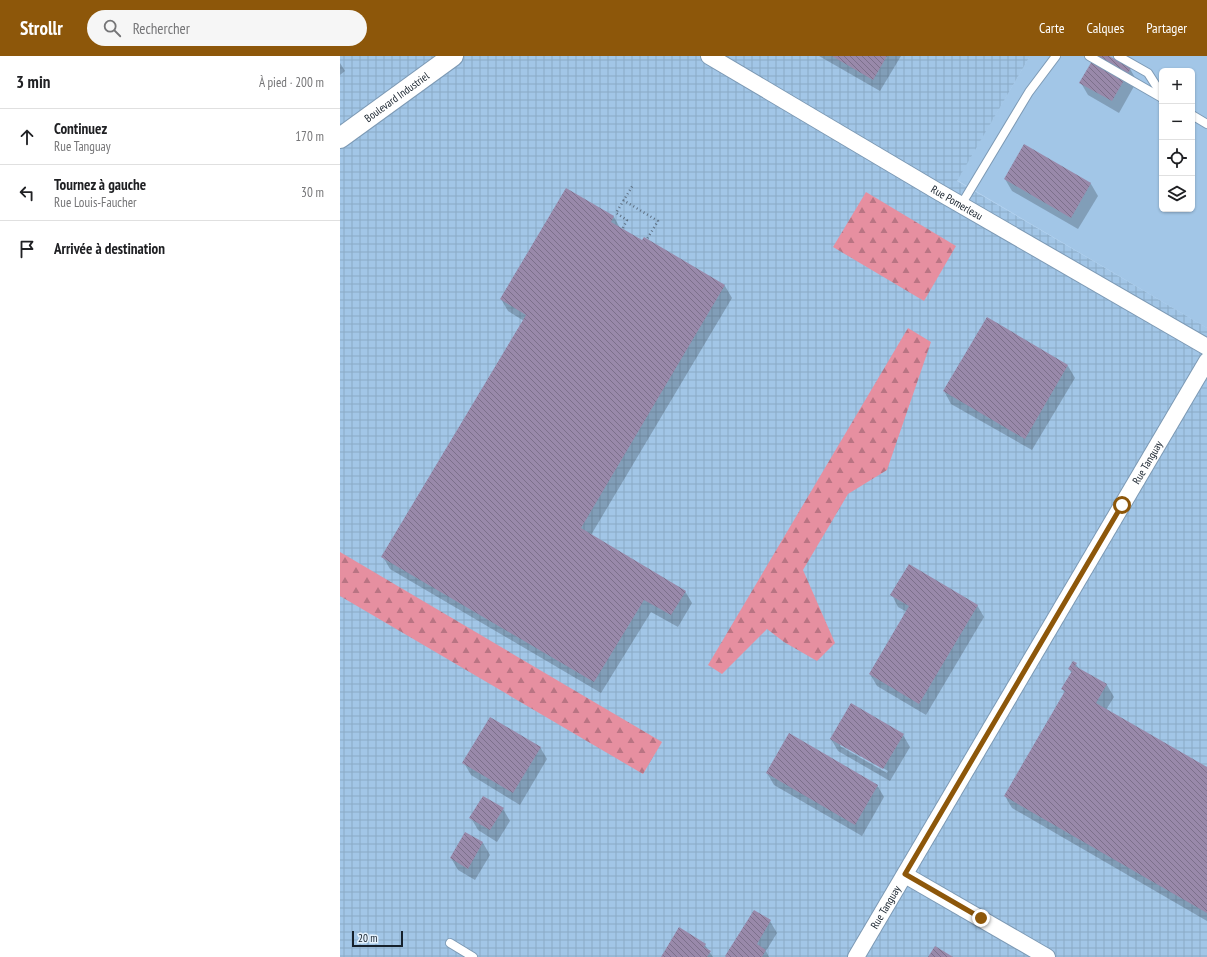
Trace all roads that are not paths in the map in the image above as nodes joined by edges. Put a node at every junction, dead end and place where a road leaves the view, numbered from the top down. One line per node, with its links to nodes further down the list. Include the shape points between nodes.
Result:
1 (453, 56): 10 (street, Boulevard Industriel)
2 (709, 56): 11 (street, Rue Pomerleau)
3 (1056, 56): 11 (lane, via 1030,92)
4 (1089, 56): 7 (lane)
5 (1118, 56): 6 (lane, via 1148,73)
6 (1159, 90)
7 (1159, 96)
8 (1195, 117): 9 (lane)
9 (1207, 124)
10 (340, 138)
11 (961, 205): 12 (street, Rue Pomerleau)
12 (1207, 347)
13 (1207, 361): 14 (street, Rue Tanguay)
14 (905, 874): 17 (street, Rue Tanguay); 18 (street)
15 (450, 943): 16 (lane)
16 (473, 957)
17 (856, 957)
18 (1047, 957)

